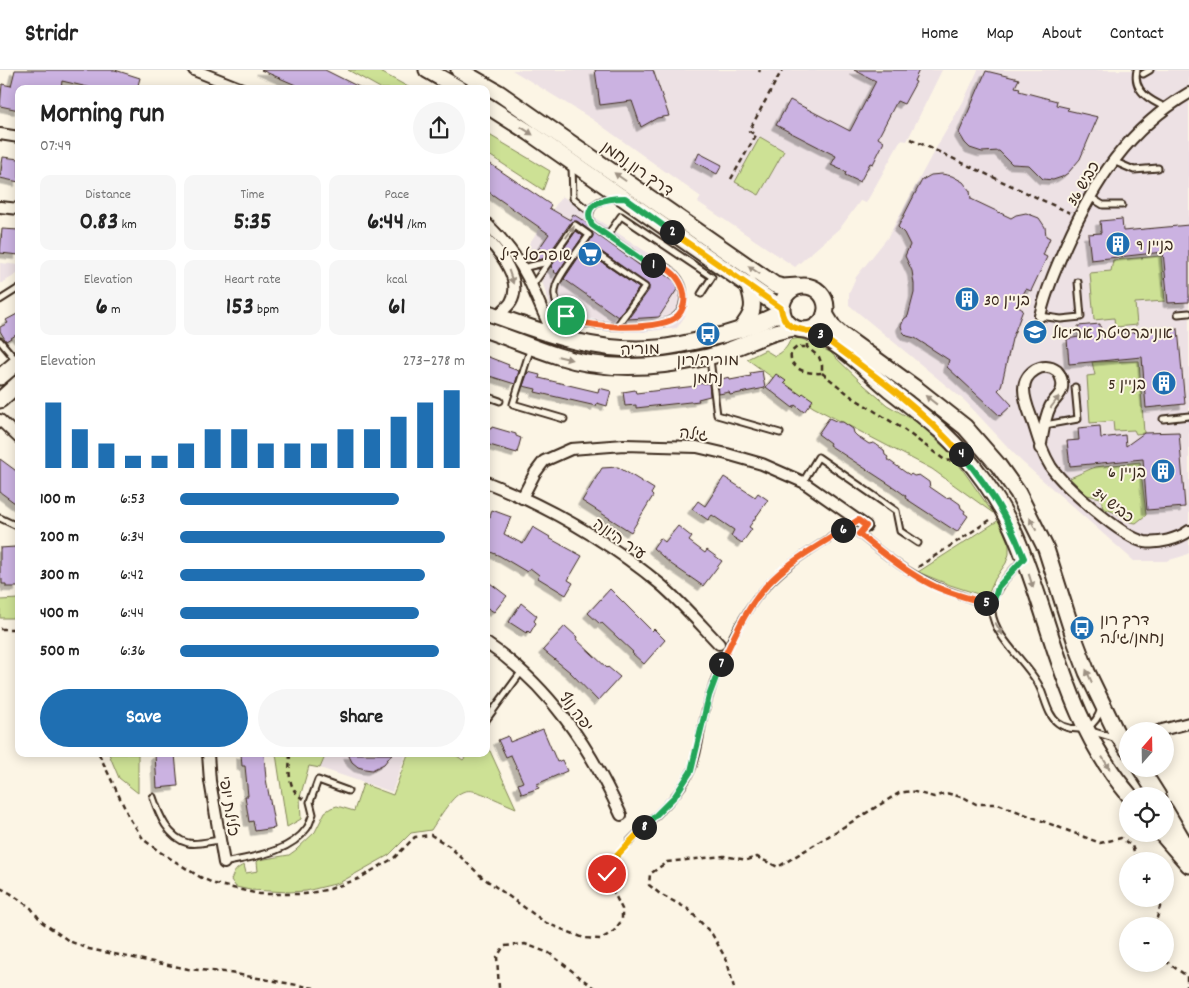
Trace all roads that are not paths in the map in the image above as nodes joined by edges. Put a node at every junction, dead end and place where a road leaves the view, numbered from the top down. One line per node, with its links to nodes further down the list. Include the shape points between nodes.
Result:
1 (194, 70): 7 (street)
2 (427, 70): 8 (main road)
3 (459, 70): 9 (main road, דרך רון נחמן, one-way to 3)
4 (1137, 70): 13 (lane, via 1136,79 1146,98)
5 (1150, 70): 6 (lane)
6 (1143, 74)
7 (232, 85)
8 (453, 85)
9 (484, 85)
10 (490, 88): 34 (main road, דרך רון נחמן, one-way to 10, via 775,285)
11 (1189, 93): 13 (street, כביש 36)
12 (490, 108): 17 (main road, דרך רון נחמן, one-way to 17)
13 (1167, 108): 16 (street, כביש 36, via 1148,122)
14 (0, 134): 15 (street)
15 (15, 136)
16 (1113, 161): 18 (lane, via 1134,170); 19 (street, כביש 36)
17 (571, 162): 20 (main road, דרך רון נחמן); 24 (lane, via 573,198)
18 (1158, 168)
19 (1089, 196): 21 (lane, via 1104,206); 43 (street, כביש 36, via 1051,280)
20 (625, 198): 24 (lane, via 602,201); 32 (main road, דרך רון נחמן)
21 (1122, 205)
22 (0, 208): 23 (street)
23 (15, 209)
24 (590, 212): 26 (lane, via 592,225)
25 (490, 227): 30 (street)
26 (607, 236): 36 (lane, via 622,216 712,277); 44 (lane, via 649,265 662,265 678,277 684,290 681,310 676,317 664,323)
27 (490, 243): 40 (street, one-way to 40, via 508,268 514,284 511,303)
28 (596, 254): 44 (lane, via 645,287)
29 (549, 262): 30 (lane); 33 (lane); 44 (lane, one-way to 44, via 575,225 589,235 558,280 556,302 572,320)
30 (522, 268): 33 (street)
31 (1078, 282): 43 (lane, via 1081,317)
32 (748, 284): 38 (main road, דרך רון נחמן); 46 (main road, via 753,306 751,315)
33 (532, 286): 48 (street)
34 (798, 286): 38 (main road, via 786,294); 41 (main road, via 819,292 826,303)
35 (15, 291): 37 (lane)
36 (701, 294)
37 (0, 300)
38 (781, 310): 45 (main road, via 788,324); 46 (main road, מוריה, via 772,318)
39 (1189, 313): 42 (lane)
40 (492, 314): 48 (main road, מוריה)
41 (825, 314): 45 (main road, via 818,325); 81 (main road, one-way to 41, via 1076,643 1046,549 1018,493 965,427 842,336)
42 (1178, 314)
43 (1040, 316)
44 (618, 326)
45 (800, 329): 51 (main road, מוריה, via 780,330); 76 (main road, via 818,334 842,350 943,433 991,492 1010,524)
46 (739, 331): 48 (main road, מוריה, via 658,348 636,349 596,346)
47 (490, 332): 50 (main road, מוריה)
48 (554, 335)
49 (0, 341): 52 (lane)
50 (531, 347): 51 (main road, מוריה, one-way to 51, via 602,366 661,365); 61 (lane, via 512,404)
51 (709, 357): 65 (lane, via 717,415)
52 (15, 358)
53 (15, 364): 54 (main road)
54 (0, 377)
55 (1075, 386): 64 (lane, via 1078,419)
56 (15, 387): 58 (main road)
57 (490, 397): 59 (lane)
58 (0, 400)
59 (500, 401)
60 (1189, 416): 62 (lane)
61 (564, 419)
62 (1163, 419)
63 (0, 420): 66 (street)
64 (1045, 425): 67 (street, כביש 34); 67 (street, כביש 34, one-way to 67, via 1050,407 1061,394 1063,386 1056,371 1046,367 1029,375 1024,387)
65 (780, 433)
66 (15, 434)
67 (1040, 448): 74 (street, כביש 34, via 1052,469 1085,502 1128,535 1145,542 1155,542)
68 (803, 482): 70 (street, גילה, via 762,464 696,447 624,445 571,449 544,461); 72 (street, גילה); 75 (lane, via 818,457 896,511 900,531)
69 (490, 484): 70 (street, עיר היונה)
70 (522, 498): 78 (street, עיר היונה, via 586,531 622,556 660,585)
71 (0, 518): 73 (lane)
72 (862, 523): 77 (lane, via 859,534 915,576 952,593); 95 (lane, via 786,568 757,598 732,640 714,680 691,771 675,796)
73 (15, 525)
74 (1189, 531)
75 (918, 543)
76 (1024, 558): 77 (lane, via 998,587); 85 (main road, one-way to 85)
77 (993, 604): 85 (lane, one-way to 85, via 995,622 1037,681 1056,722 1070,729)
78 (719, 644)
79 (490, 646): 80 (street, יפה נוף)
80 (522, 671): 82 (lane); 92 (street, יפה נוף, via 548,697 582,741)
81 (1102, 706): 85 (lane, via 1099,716); 86 (main road)
82 (490, 715)
83 (1189, 723): 84 (street)
84 (1174, 727)
85 (1085, 729): 87 (lane); 89 (main road, one-way to 89)
86 (1119, 733)
87 (1119, 741)
88 (208, 757): 94 (street, כלילת יופי)
89 (1123, 787)
90 (348, 791): 98 (lane, via 318,780 310,802 313,814 307,828 293,841 252,857)
91 (154, 797): 94 (lane, via 158,813 178,838 189,843)
92 (621, 815)
93 (1174, 826): 97 (main road)
94 (220, 840): 98 (street, כלילת יופי)
95 (629, 842)
96 (1169, 842): 99 (main road)
97 (1189, 852)
98 (224, 863)
99 (1189, 865)

